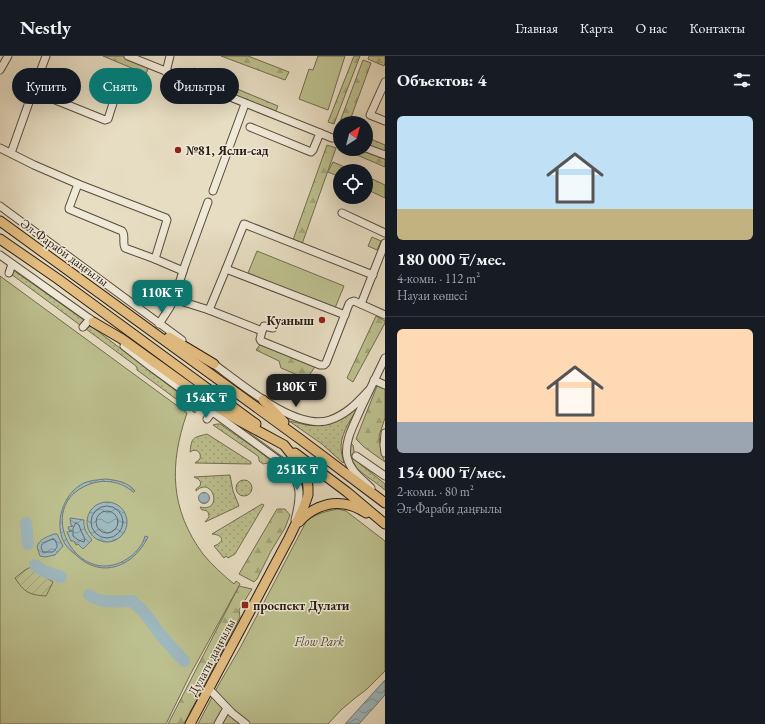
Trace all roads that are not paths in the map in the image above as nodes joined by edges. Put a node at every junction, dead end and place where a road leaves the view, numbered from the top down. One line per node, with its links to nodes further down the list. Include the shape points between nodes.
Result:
1 (4, 56): 8 (street)
2 (8, 56): 8 (street)
3 (46, 56): 6 (street)
4 (128, 56): 9 (street)
5 (170, 56): 7 (street)
6 (42, 68)
7 (167, 68)
8 (1, 69)
9 (160, 69)
10 (385, 82): 16 (street, via 370,115)
11 (239, 102): 15 (street)
12 (28, 104): 22 (street)
13 (65, 104): 14 (street, via 105,120 108,119)
14 (114, 104)
15 (245, 104): 18 (street); 25 (street)
16 (385, 121)
17 (250, 127): 18 (street, via 311,152)
18 (320, 133): 19 (street)
19 (333, 138)
20 (0, 148): 22 (street)
21 (373, 151): 23 (street)
22 (11, 153): 24 (street)
23 (385, 155)
24 (78, 184): 34 (street, via 69,209 122,231 126,248); 34 (street, via 166,218)
25 (213, 191)
26 (208, 202): 37 (street)
27 (0, 206): 47 (street, Әл-Фараби даңғылы)
28 (342, 213): 30 (street)
29 (0, 220): 42 (main road, Әл-Фараби даңғылы)
30 (385, 233)
31 (0, 239): 61 (main road, Әл-Фараби даңғылы)
32 (385, 243): 39 (street)
33 (0, 255): 35 (street)
34 (155, 258): 37 (street)
35 (12, 264): 38 (street); 46 (street)
36 (226, 269): 39 (street, via 244,224); 43 (street); 45 (street)
37 (183, 271): 40 (street)
38 (9, 273)
39 (372, 275): 41 (street)
40 (174, 298): 43 (street); 47 (street)
41 (362, 304): 44 (street); 45 (street, via 351,302)
42 (116, 306): 52 (main road); 60 (main road, Әл-Фараби даңғылы)
43 (209, 310): 50 (street)
44 (385, 314)
45 (345, 315): 50 (street, via 324,365 261,341)
46 (92, 320): 48 (street); 57 (street); 61 (main road, via 215,406)
47 (159, 324): 52 (street, Әл-Фараби даңғылы)
48 (83, 327)
49 (273, 328): 50 (street, via 264,326)
50 (262, 331)
51 (385, 358): 53 (street)
52 (214, 364): 56 (street, Әл-Фараби даңғылы)
53 (374, 380): 54 (street); 55 (street)
54 (385, 385)
55 (368, 390): 56 (street, Әл-Фараби даңғылы, via 354,406 341,415 319,422 293,417); 65 (street, via 348,438 347,456 358,476)
56 (263, 400): 60 (main road)
57 (212, 412): 58 (street); 67 (street, via 280,462 294,476 299,499)
58 (206, 420)
59 (385, 433): 62 (street)
60 (300, 439): 65 (main road, Әл-Фараби даңғылы)
61 (284, 444): 66 (main road, Әл-Фараби даңғылы); 67 (main road, via 304,472 308,487 306,501)
62 (385, 453)
63 (356, 456): 64 (street)
64 (385, 476)
65 (385, 502)
66 (385, 524): 68 (main road, via 350,505 334,504 314,509 301,520)
67 (293, 530): 68 (main road)
68 (288, 538): 69 (main road, Дулати даңғылы)
69 (208, 690): 70 (street); 72 (main road, Дулати даңғылы)
70 (227, 708): 71 (street); 73 (street)
71 (241, 723)
72 (190, 724)
73 (218, 724)

